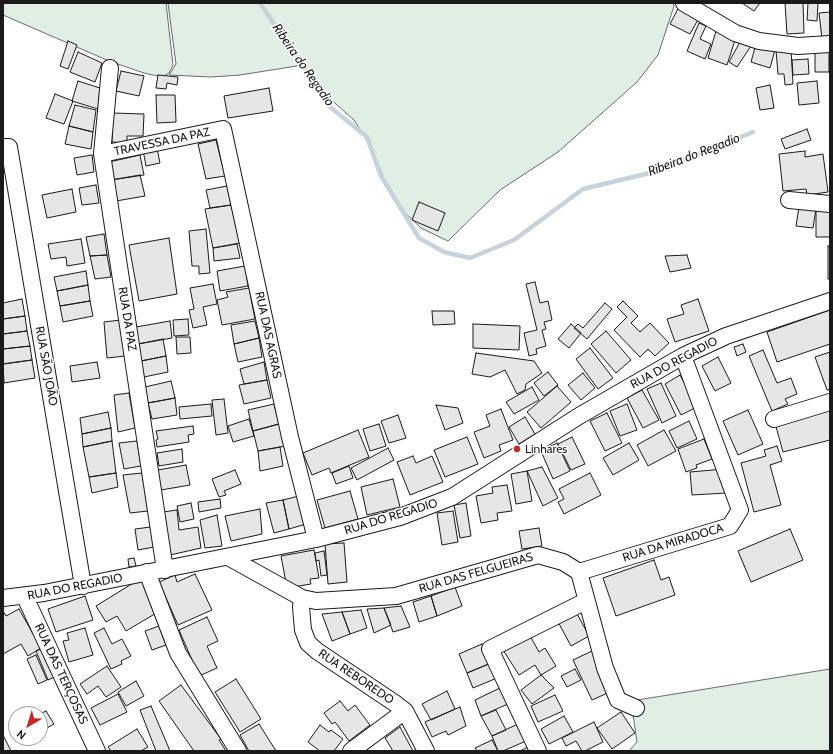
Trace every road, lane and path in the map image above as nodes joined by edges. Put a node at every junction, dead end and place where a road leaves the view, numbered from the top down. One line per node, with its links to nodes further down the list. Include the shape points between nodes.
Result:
1 (684, 3): 2 (street, via 728,29 758,41 798,46)
2 (830, 44)
3 (110, 68): 6 (street, RUA DA PAZ)
4 (223, 129): 6 (street, TRAVESSA DA PAZ); 13 (street, RUA DAS AGRAS, via 290,437)
5 (6, 147): 18 (street, RUA SÃO JOÃO)
6 (102, 154): 15 (street, RUA DA PAZ)
7 (789, 200): 8 (street)
8 (830, 204)
9 (830, 301): 10 (street, RUA DO REGADIO, via 726,336)
10 (683, 356): 13 (street, RUA DO REGADIO, via 579,416 452,497 400,517); 17 (street, RUA DA MIRADOCA, via 740,510 730,526)
11 (830, 402): 12 (street)
12 (774, 419)
13 (316, 539): 14 (street, RUA DO REGADIO)
14 (228, 557): 15 (street, RUA DO REGADIO); 21 (street, RUA DAS FELGUEIRAS)
15 (165, 570): 16 (street, RUA DO REGADIO)
16 (148, 572): 18 (street, RUA DO REGADIO); 26 (street, via 178,653)
17 (579, 572): 21 (street, RUA DAS FELGUEIRAS, via 563,562 538,555 396,596 316,601); 22 (street)
18 (83, 586): 19 (street, RUA DO REGADIO)
19 (25, 597): 20 (street, RUA DO REGADIO); 25 (street, RUA DAS TERÇOSAS)
20 (3, 598)
21 (302, 598): 24 (street, RUA REBOREDO, via 303,630 308,643)
22 (586, 601): 23 (street, via 605,668 618,700); 29 (street, via 490,649)
23 (636, 708)
24 (405, 712): 27 (street); 28 (street, RUA REBOREDO)
25 (98, 751)
26 (238, 751)
27 (352, 751)
28 (426, 751)
29 (538, 751)

